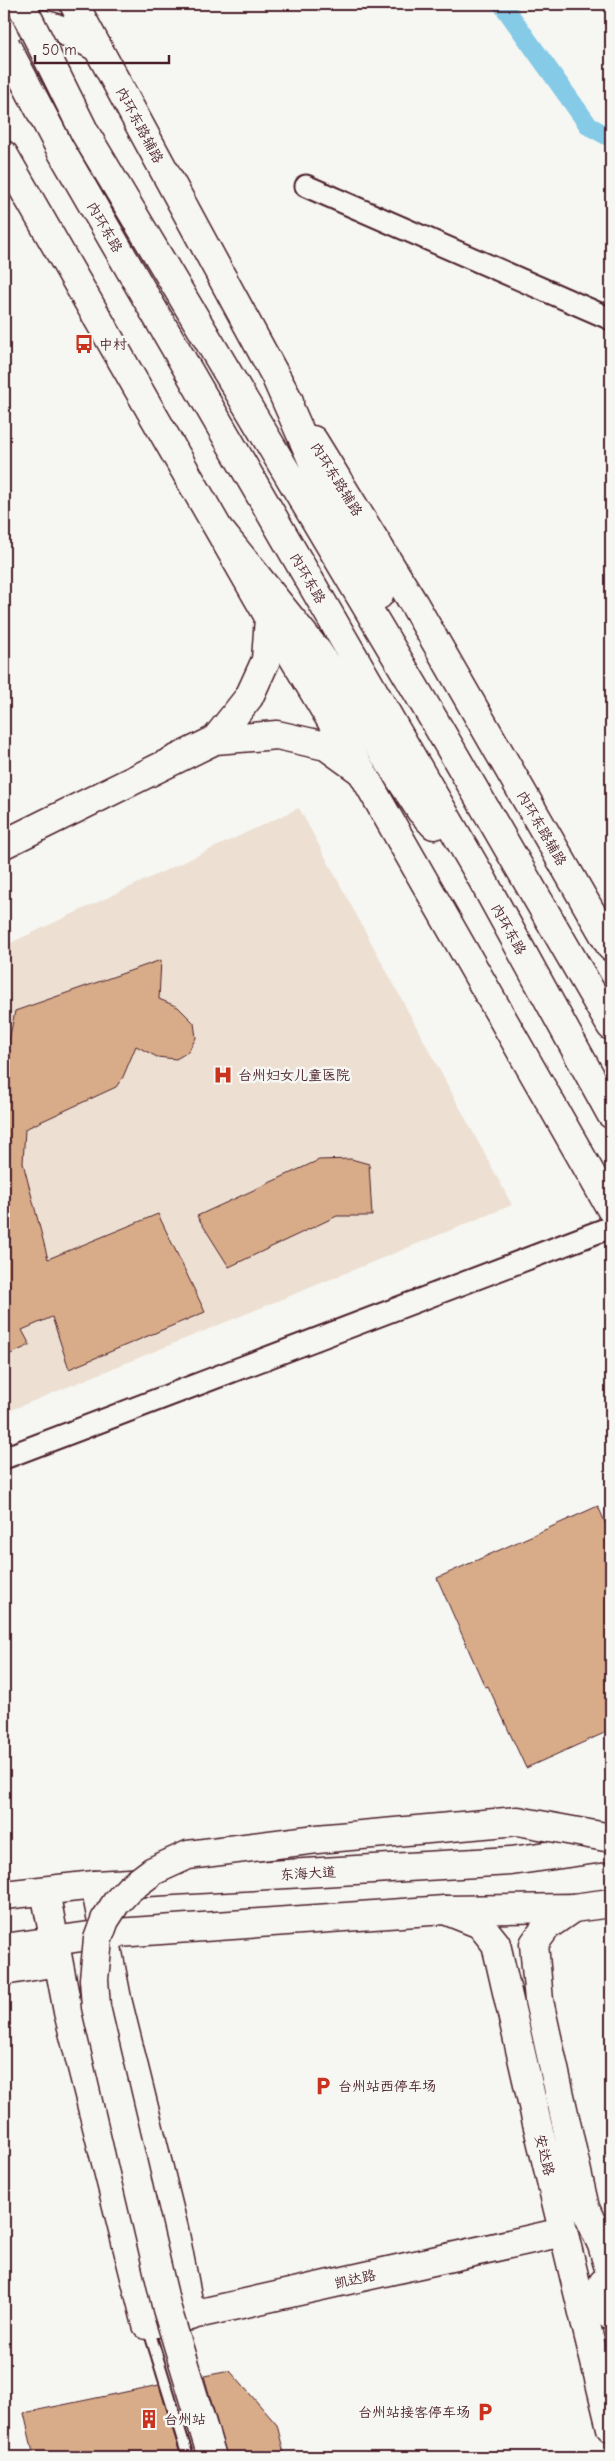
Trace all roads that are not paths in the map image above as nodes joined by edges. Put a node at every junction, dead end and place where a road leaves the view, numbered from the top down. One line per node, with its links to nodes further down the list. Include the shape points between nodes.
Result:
1 (21, 4): 14 (main road, bridge, via 85,133)
2 (39, 4): 4 (main road)
3 (74, 4): 7 (main road, 内环东路辅路)
4 (4, 19)
5 (4, 29): 7 (main road, via 22,22 37,25 76,36)
6 (4, 42): 18 (main road, 内环东路, via 62,152)
7 (98, 48): 11 (main road, 内环东路辅路)
8 (4, 155): 12 (main road)
9 (306, 186): 10 (street)
10 (611, 319)
11 (277, 380): 14 (main road, via 325,489 391,617); 19 (main road, 内环东路辅路, via 414,604)
12 (222, 533): 13 (main road); 18 (main road, via 317,651 421,811)
13 (269, 617): 15 (main road, via 266,660 249,697); 16 (main road)
14 (434, 720): 20 (main road)
15 (215, 740): 16 (main road, via 277,735 326,746); 17 (main road)
16 (362, 772): 22 (main road)
17 (4, 844)
18 (481, 877): 21 (main road, 内环东路)
19 (611, 947)
20 (611, 1026)
21 (611, 1114)
22 (611, 1209)
23 (611, 1227): 24 (street)
24 (4, 1458)
25 (611, 1838): 46 (main road, bridge, via 518,1821 317,1839 188,1855 153,1871 116,1903 98,1938 94,1979 96,2007 167,2309)
26 (611, 1847): 27 (main road, 东海大道, via 511,1861)
27 (95, 1884): 28 (main road, 东海大道); 33 (main road)
28 (45, 1891): 29 (main road, 东海大道); 35 (main road)
29 (4, 1895)
30 (611, 1903): 31 (main road)
31 (573, 1908): 32 (main road); 37 (main road, 安达路, via 547,1926 534,1944 539,2001)
32 (445, 1910): 33 (main road); 38 (main road, 安达路, via 480,1924 496,1944)
33 (103, 1934): 35 (main road); 41 (main road, via 174,2229)
34 (4, 1948): 35 (main road)
35 (55, 1951): 36 (main road); 43 (main road)
36 (4, 1972)
37 (585, 2208): 39 (main road, 安达路, via 602,2245); 40 (main road)
38 (563, 2232): 40 (main road, 安达路); 41 (main road, 凯达路)
39 (607, 2279): 42 (main road, 安达路)
40 (584, 2310): 44 (main road, 安达路)
41 (191, 2316): 43 (main road, 凯达路)
42 (611, 2316)
43 (147, 2325): 45 (lane)
44 (611, 2428)
45 (188, 2457)
46 (212, 2457)

